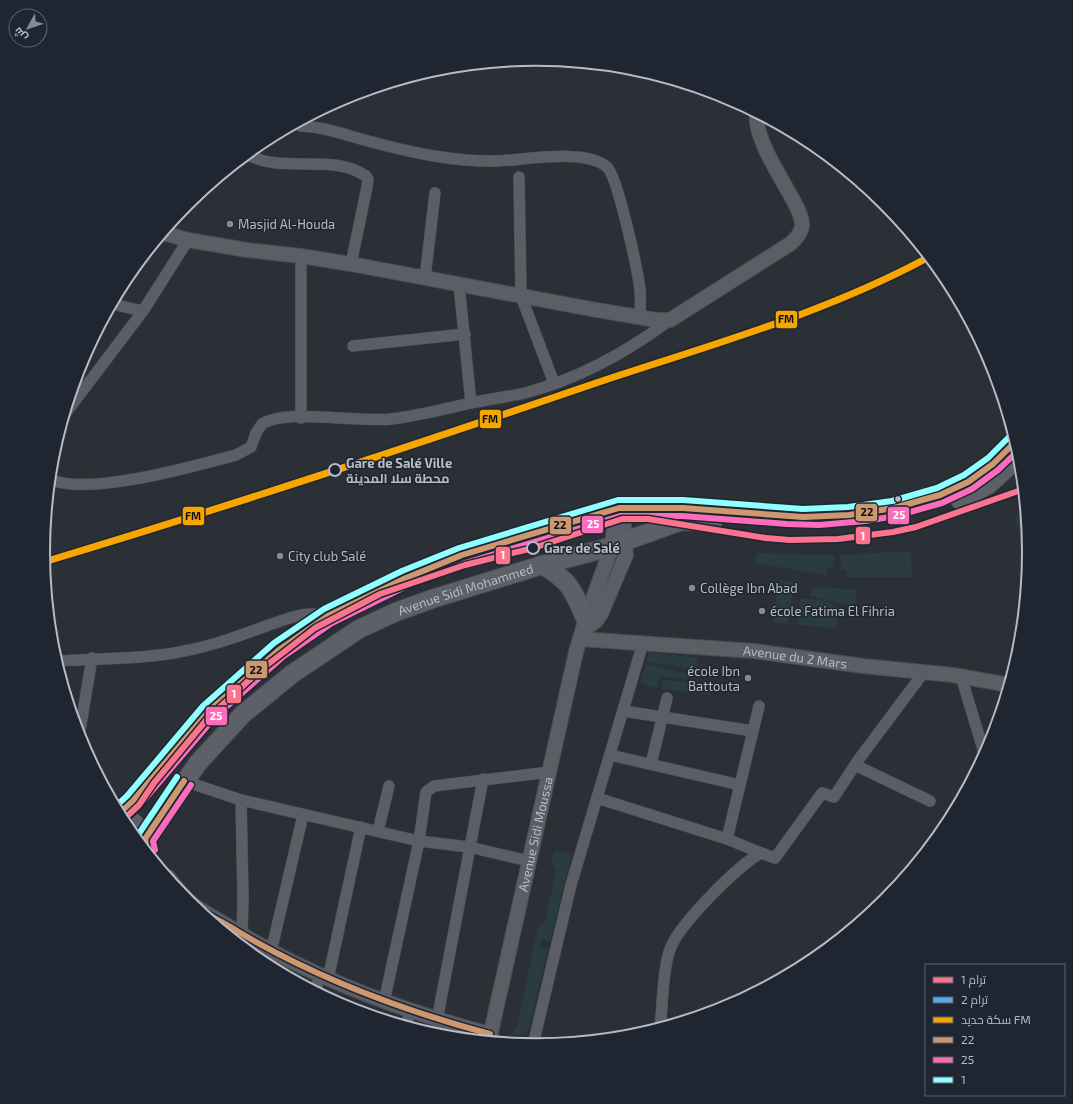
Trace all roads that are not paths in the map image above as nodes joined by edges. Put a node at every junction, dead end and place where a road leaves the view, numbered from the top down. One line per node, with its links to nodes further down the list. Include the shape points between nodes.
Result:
1 (757, 119): 16 (street, via 758,128 769,154 802,220 798,238)
2 (302, 126): 15 (street, via 322,127 408,151 459,160 498,161 570,157 592,159 602,164 612,174 637,267)
3 (253, 156): 9 (street, via 268,161 344,166 366,176 367,187)
4 (519, 177): 12 (street)
5 (435, 193): 10 (street)
6 (168, 234): 7 (street)
7 (188, 240): 8 (street); 14 (street)
8 (301, 256): 9 (street); 22 (street)
9 (351, 264): 10 (street)
10 (425, 278): 11 (street)
11 (459, 285): 12 (street); 17 (street)
12 (522, 296): 15 (street); 20 (street)
13 (117, 305): 14 (street)
14 (143, 311): 19 (street)
15 (640, 317): 16 (street)
16 (670, 320): 20 (street, via 638,344)
17 (465, 334): 18 (street); 21 (street)
18 (353, 346)
19 (81, 383)
20 (554, 383): 21 (street, via 524,393)
21 (471, 403): 22 (street, via 390,420)
22 (301, 418): 25 (street, via 267,421 258,429 248,450 206,463 97,486)
23 (1011, 446): 26 (main road, Avenue Sidi Mohammed, via 969,482 929,500 882,512 789,516 682,508)
24 (1015, 461): 27 (main road, Avenue Sidi Mohammed, via 988,485 950,505 882,522 823,528 789,528 682,521 644,535)
25 (55, 481)
26 (615, 509): 27 (street, Avenue Sidi Moussa, via 614,528); 29 (main road, Avenue Sidi Mohammed, via 462,555 406,578)
27 (621, 548): 28 (main road, Avenue Sidi Mohammed); 30 (street, Avenue Sidi Moussa)
28 (542, 565): 30 (main road, via 558,574 571,587); 49 (main road, Avenue Sidi Mohammed, via 432,599 359,629 263,696 221,737)
29 (328, 616): 32 (street, via 317,613 303,614 185,651 156,656); 55 (main road, Avenue Sidi Mohammed, via 273,655 209,711)
30 (584, 629): 31 (street, Avenue du 2 Mars); 47 (street, Avenue Sidi Moussa)
31 (643, 643): 34 (street, Avenue du 2 Mars, via 754,651); 39 (street)
32 (92, 658): 33 (street); 41 (street)
33 (62, 660)
34 (924, 672): 35 (street, Avenue du 2 Mars); 46 (street)
35 (961, 676): 36 (street, Avenue du 2 Mars); 43 (street)
36 (1004, 684)
37 (667, 698): 40 (street)
38 (759, 706): 42 (street)
39 (623, 711): 40 (street); 44 (street)
40 (662, 718): 42 (street); 45 (street)
41 (81, 722)
42 (753, 731): 50 (street)
43 (982, 747)
44 (610, 755): 45 (street); 52 (street)
45 (652, 764): 50 (street)
46 (855, 765): 54 (street); 65 (street, via 834,797 822,793 775,858)
47 (550, 772): 48 (street); 66 (street, Avenue Sidi Moussa)
48 (483, 779): 62 (street, via 430,788 423,803); 64 (street)
49 (184, 781): 53 (street); 63 (main road, Avenue Sidi Mohammed)
50 (740, 784): 61 (street)
51 (390, 786): 60 (street)
52 (597, 798): 61 (street); 79 (street, via 572,885)
53 (241, 800): 56 (street); 68 (street, via 244,897)
54 (930, 801)
55 (124, 809)
56 (303, 815): 58 (street); 69 (street)
57 (132, 822): 59 (main road)
58 (361, 827): 60 (street); 70 (street)
59 (138, 830)
60 (378, 831): 62 (street)
61 (727, 839): 65 (street)
62 (419, 841): 64 (street); 72 (street)
63 (147, 843)
64 (469, 847): 66 (street); 74 (street)
65 (761, 853): 76 (street, via 740,867 711,895 669,950)
66 (530, 861): 78 (street, Avenue Sidi Moussa)
67 (219, 921): 68 (street)
68 (242, 935): 69 (street)
69 (269, 958): 70 (street)
70 (324, 977): 71 (street); 72 (street)
71 (318, 986)
72 (384, 1002): 73 (street)
73 (410, 1011): 74 (street); 75 (street)
74 (437, 1020): 77 (street)
75 (407, 1021)
76 (661, 1022)
77 (483, 1035)
78 (489, 1036)
79 (535, 1038)

